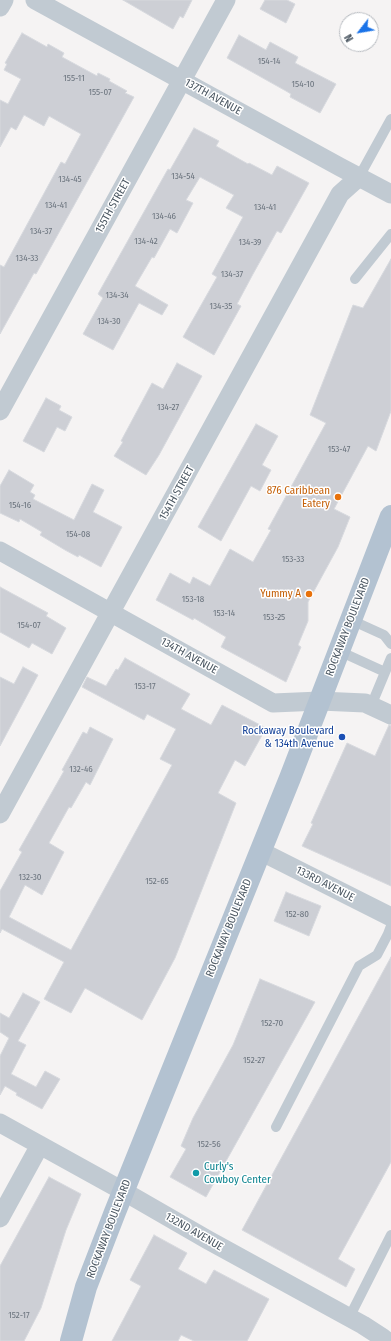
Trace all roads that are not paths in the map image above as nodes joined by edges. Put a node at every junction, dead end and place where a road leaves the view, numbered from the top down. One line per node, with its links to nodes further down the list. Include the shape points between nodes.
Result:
1 (4, 0): 4 (street)
2 (35, 0): 5 (street, 137TH AVENUE)
3 (226, 0): 5 (street, 155TH STREET)
4 (0, 7)
5 (182, 80): 7 (street, 137TH AVENUE); 11 (street, 155TH STREET)
6 (391, 119): 7 (lane)
7 (359, 177): 8 (street, 137TH AVENUE); 14 (street, 154TH STREET, via 340,194)
8 (391, 194)
9 (391, 234): 10 (lane)
10 (355, 279)
11 (0, 411)
12 (391, 516): 15 (main road, ROCKAWAY BOULEVARD)
13 (0, 551): 14 (street, 134TH AVENUE)
14 (111, 612): 20 (street, 134TH AVENUE, via 273,703); 23 (street, 154TH STREET)
15 (351, 620): 16 (lane, via 384,635); 17 (main road, ROCKAWAY BOULEVARD)
16 (391, 644)
17 (339, 651): 19 (lane); 20 (main road, ROCKAWAY BOULEVARD)
18 (391, 658): 19 (lane)
19 (385, 672): 21 (lane)
20 (320, 701): 21 (street, 134TH AVENUE, via 365,703); 24 (main road, ROCKAWAY BOULEVARD)
21 (371, 706): 22 (street, 134TH AVENUE)
22 (391, 715)
23 (0, 814)
24 (260, 851): 25 (street, 133RD AVENUE); 30 (main road, ROCKAWAY BOULEVARD)
25 (391, 917)
26 (391, 926): 28 (lane, via 377,955 359,966)
27 (0, 1123): 29 (street, 132ND AVENUE)
28 (276, 1127)
29 (40, 1145): 30 (street, 132ND AVENUE); 31 (street)
30 (123, 1191): 33 (street, 132ND AVENUE); 34 (main road, ROCKAWAY BOULEVARD, via 86,1287)
31 (0, 1218)
32 (391, 1235): 33 (lane)
33 (349, 1318): 35 (street, 132ND AVENUE)
34 (71, 1341)
35 (387, 1341)

